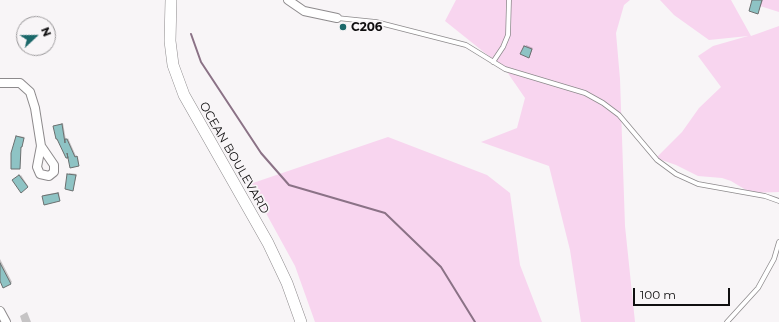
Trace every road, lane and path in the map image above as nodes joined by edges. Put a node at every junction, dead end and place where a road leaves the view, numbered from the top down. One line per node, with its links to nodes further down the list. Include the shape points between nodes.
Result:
1 (171, 0): 12 (street, OCEAN BOULEVARD, via 170,41 174,65 184,95 268,243)
2 (288, 0): 4 (street, via 304,11)
3 (509, 0): 5 (lane, via 508,35)
4 (337, 18): 5 (lane, via 376,22 466,45)
5 (493, 62): 8 (lane, via 519,74 585,93 603,103 619,115 657,160 676,174 698,184 765,196)
6 (0, 83): 7 (street, via 20,83 30,92)
7 (41, 146)
8 (779, 201)
9 (779, 242): 13 (lane, via 774,259 758,288)
10 (0, 311): 11 (street)
11 (6, 322)
12 (301, 322)
13 (727, 322)

